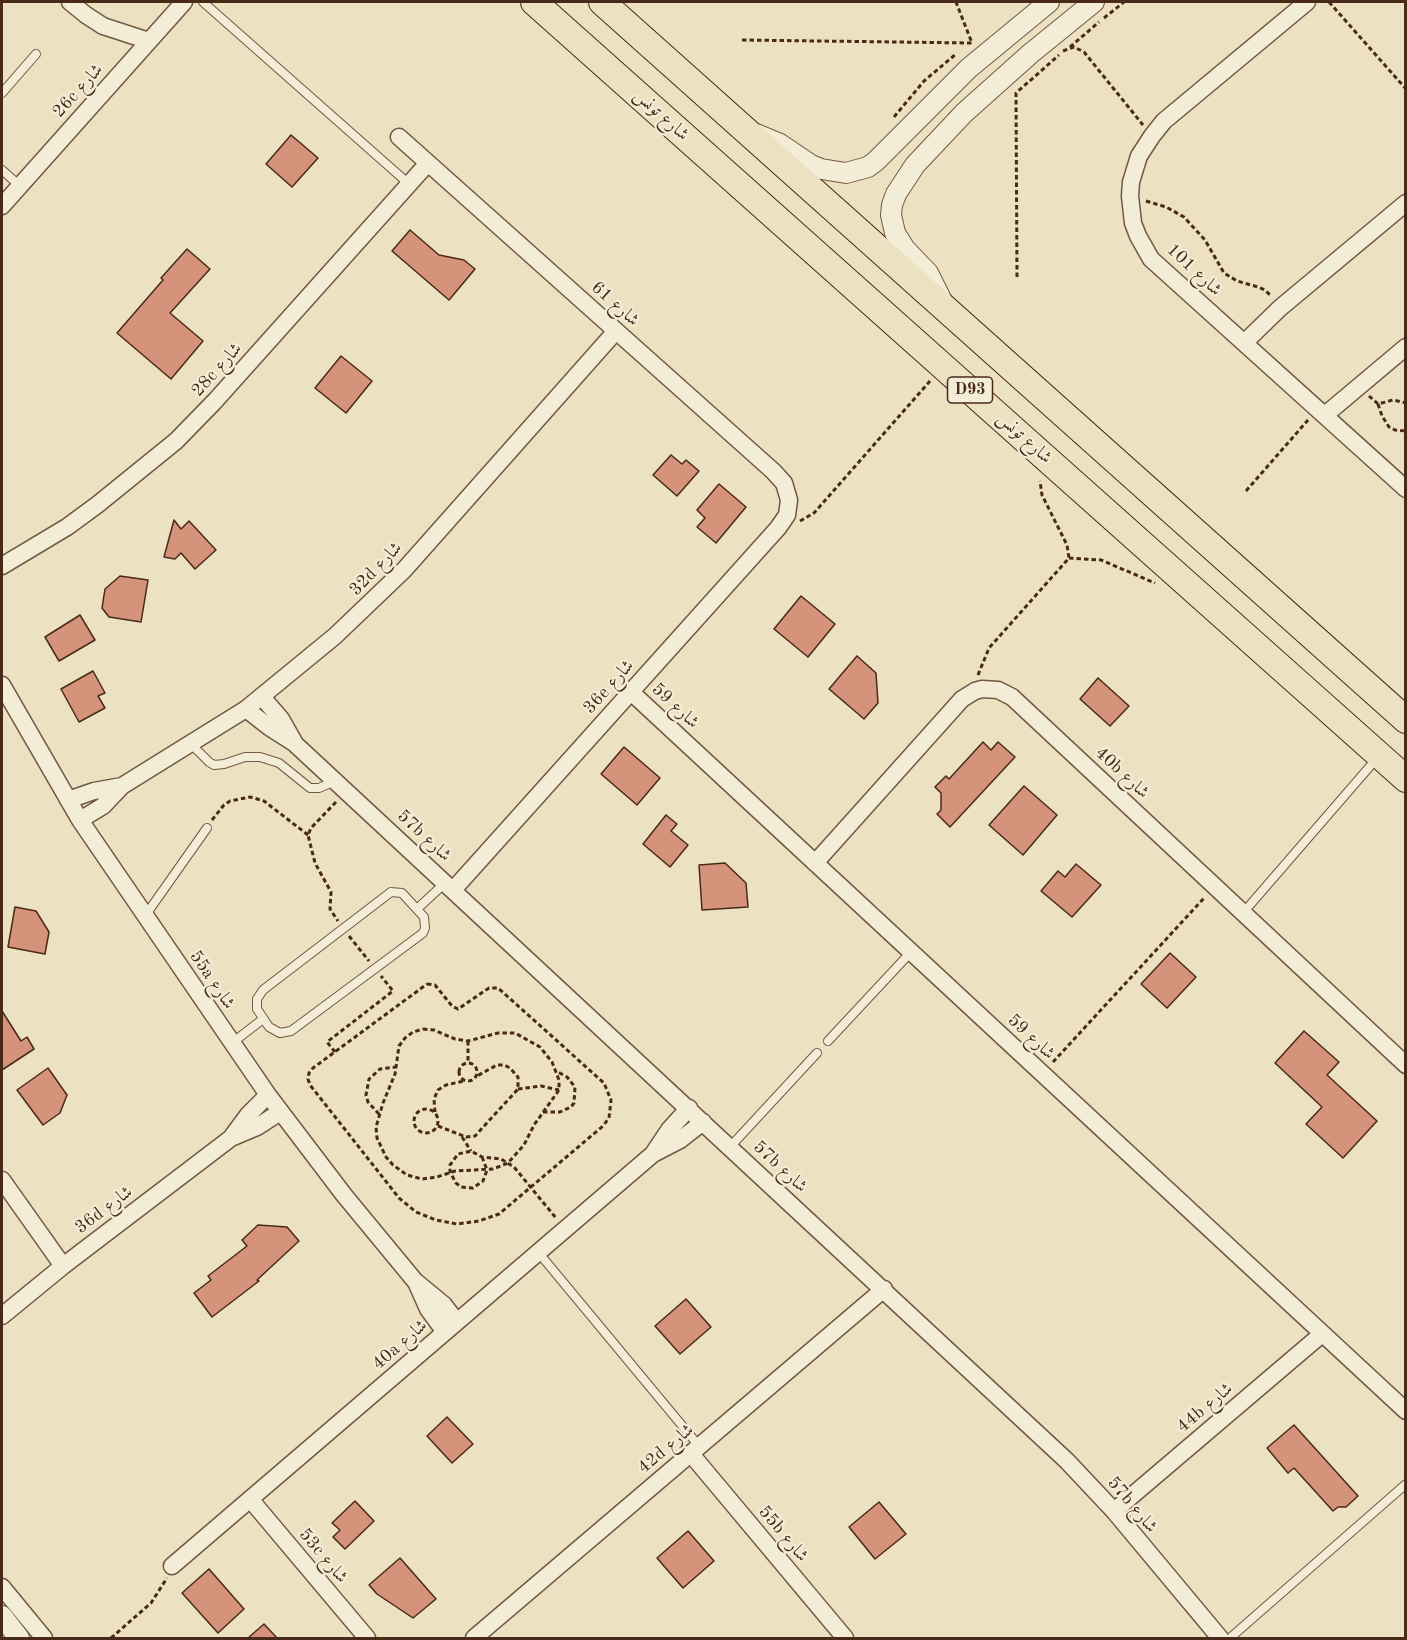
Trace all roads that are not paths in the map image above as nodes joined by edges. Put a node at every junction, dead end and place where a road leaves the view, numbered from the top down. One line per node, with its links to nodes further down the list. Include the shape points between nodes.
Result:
1 (70, 2): 9 (street, via 103,26)
2 (184, 2): 9 (street, 26c شارع)
3 (204, 2): 16 (lane)
4 (534, 2): 35 (main road, شارع تونس / D93)
5 (602, 2): 12 (main road, D93)
6 (1049, 2): 12 (street, via 969,68 876,161 861,171 820,169 780,144)
7 (1094, 2): 20 (street, via 964,113 915,165 896,194 891,215 895,233 928,273)
8 (1307, 2): 22 (street, شارع 101, via 1164,121 1134,169 1130,196 1133,223 1151,258)
9 (149, 41): 17 (street, 26c شارع)
10 (36, 54): 11 (lane)
11 (2, 93)
12 (747, 131): 20 (main road, D93)
13 (399, 137): 14 (street, شارع 61)
14 (428, 163): 16 (street, 28c شارع); 21 (street, شارع 61)
15 (2, 170): 17 (lane)
16 (409, 184): 27 (street, 28c شارع, via 176,441 97,505)
17 (20, 186): 19 (street, 26c شارع)
18 (1406, 203): 22 (street)
19 (2, 206)
20 (945, 307): 32 (main road, D93)
21 (616, 331): 26 (street, شارع 61, via 773,471 784,483); 30 (street, 32d شارع, via 404,570 335,636)
22 (1244, 343): 24 (street, شارع 101)
23 (1406, 347): 24 (street)
24 (1321, 413): 25 (street, شارع 101)
25 (1405, 488)
26 (789, 508): 29 (street, 36e شارع, via 778,528)
27 (2, 566)
28 (2, 685): 39 (street, 55a شارع)
29 (631, 692): 42 (street, شارع 59); 43 (street, 36e شارع)
30 (262, 697): 31 (street, 32d شارع); 33 (street, 57b شارع, via 281,719)
31 (246, 709): 33 (street, 57b شارع); 34 (street, 32d شارع)
32 (1406, 720)
33 (294, 743): 37 (street, 57b شارع)
34 (191, 744): 37 (lane, via 214,765 260,757 279,763 310,788); 38 (street, 32d شارع)
35 (1379, 756): 36 (main road, شارع تونس / D93); 45 (lane)
36 (1406, 779)
37 (335, 781): 43 (street, 57b شارع)
38 (122, 786): 39 (street, 32d شارع); 40 (street, 32d شارع, via 103,806)
39 (68, 800): 40 (street, 55a شارع)
40 (80, 820): 46 (street, 55a شارع)
41 (207, 828): 46 (lane)
42 (815, 863): 45 (street, 40b شارع, via 962,699 990,688 1011,697); 47 (street, شارع 59)
43 (449, 887): 44 (lane); 54 (street, 57b شارع)
44 (417, 909): 48 (lane, via 426,922 419,936 291,1031 274,1031); 48 (lane, via 402,894 386,895 263,990 256,1004)
45 (1243, 913): 52 (street, 40b شارع)
46 (145, 916): 50 (street, 55a شارع)
47 (911, 952): 49 (lane); 66 (street, شارع 59)
48 (263, 1020): 50 (lane)
49 (828, 1041)
50 (232, 1044): 53 (street, 55a شارع)
51 (817, 1053): 58 (lane)
52 (1406, 1065)
53 (268, 1095): 55 (street, 55a شارع); 57 (street, 36d شارع)
54 (689, 1108): 56 (street, 57b شارع); 59 (street, 40a شارع)
55 (280, 1112): 57 (street, 36d شارع); 65 (street, 55a شارع, via 415,1281 428,1309)
56 (703, 1122): 58 (street, 57b شارع); 59 (street, 40a شارع)
57 (231, 1138): 62 (street, 36d شارع)
58 (730, 1147): 63 (street, 57b شارع)
59 (653, 1155): 61 (street, 40a شارع)
60 (2, 1180): 62 (street)
61 (538, 1252): 65 (street, 40a شارع); 68 (lane)
62 (63, 1266): 64 (street, 36d شارع)
63 (884, 1289): 68 (street, 42d شارع); 71 (street, 57b شارع, via 1067,1461)
64 (2, 1316)
65 (451, 1327): 70 (street, 40a شارع)
66 (1322, 1334): 67 (street, شارع 59); 71 (street, 44b شارع)
67 (1406, 1411)
68 (695, 1450): 78 (street, 42d شارع); 79 (street, 55b شارع)
69 (1406, 1484): 81 (lane)
70 (250, 1499): 72 (street, 40a شارع); 77 (street, 53c شارع)
71 (1114, 1511): 80 (street, 57b شارع)
72 (172, 1566)
73 (2, 1587): 76 (street)
74 (2, 1616): 75 (street)
75 (19, 1638)
76 (44, 1638)
77 (367, 1638)
78 (474, 1638)
79 (845, 1638)
80 (1220, 1638)
81 (1230, 1638)

